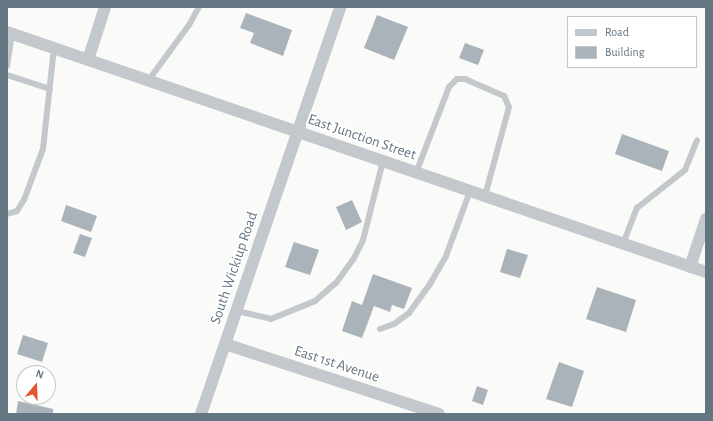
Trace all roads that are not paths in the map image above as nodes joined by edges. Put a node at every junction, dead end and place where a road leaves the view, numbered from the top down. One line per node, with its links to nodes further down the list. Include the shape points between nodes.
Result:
1 (105, 7): 6 (street)
2 (199, 7): 9 (lane)
3 (340, 7): 11 (street, South Wickiup Road)
4 (10, 33): 5 (street, East Junction Street); 7 (lane)
5 (54, 48): 6 (street, East Junction Street); 10 (lane)
6 (88, 60): 9 (street, East Junction Street)
7 (7, 66)
8 (7, 75): 10 (lane)
9 (148, 81): 11 (street, East Junction Street)
10 (50, 89): 17 (lane, via 43,149 24,200 17,211)
11 (297, 132): 13 (street, East Junction Street); 22 (street, South Wickiup Road)
12 (697, 140): 19 (lane, via 685,170 637,208)
13 (382, 161): 14 (street, East Junction Street); 22 (lane, via 363,240 336,283 315,301 271,319)
14 (416, 173): 15 (street, East Junction Street); 16 (lane, via 449,87 457,79 465,79 504,96 509,107)
15 (470, 191): 16 (street, East Junction Street); 23 (lane, via 449,249 430,284 409,313 394,324)
16 (485, 196): 19 (street, East Junction Street)
17 (7, 214)
18 (706, 219): 20 (street)
19 (623, 244): 20 (street, East Junction Street)
20 (690, 267): 21 (street, East Junction Street)
21 (706, 272)
22 (237, 311): 24 (street, South Wickiup Road)
23 (380, 329)
24 (225, 344): 25 (street, South Wickiup Road); 26 (street, East 1st Avenue)
25 (201, 414)
26 (439, 414)

